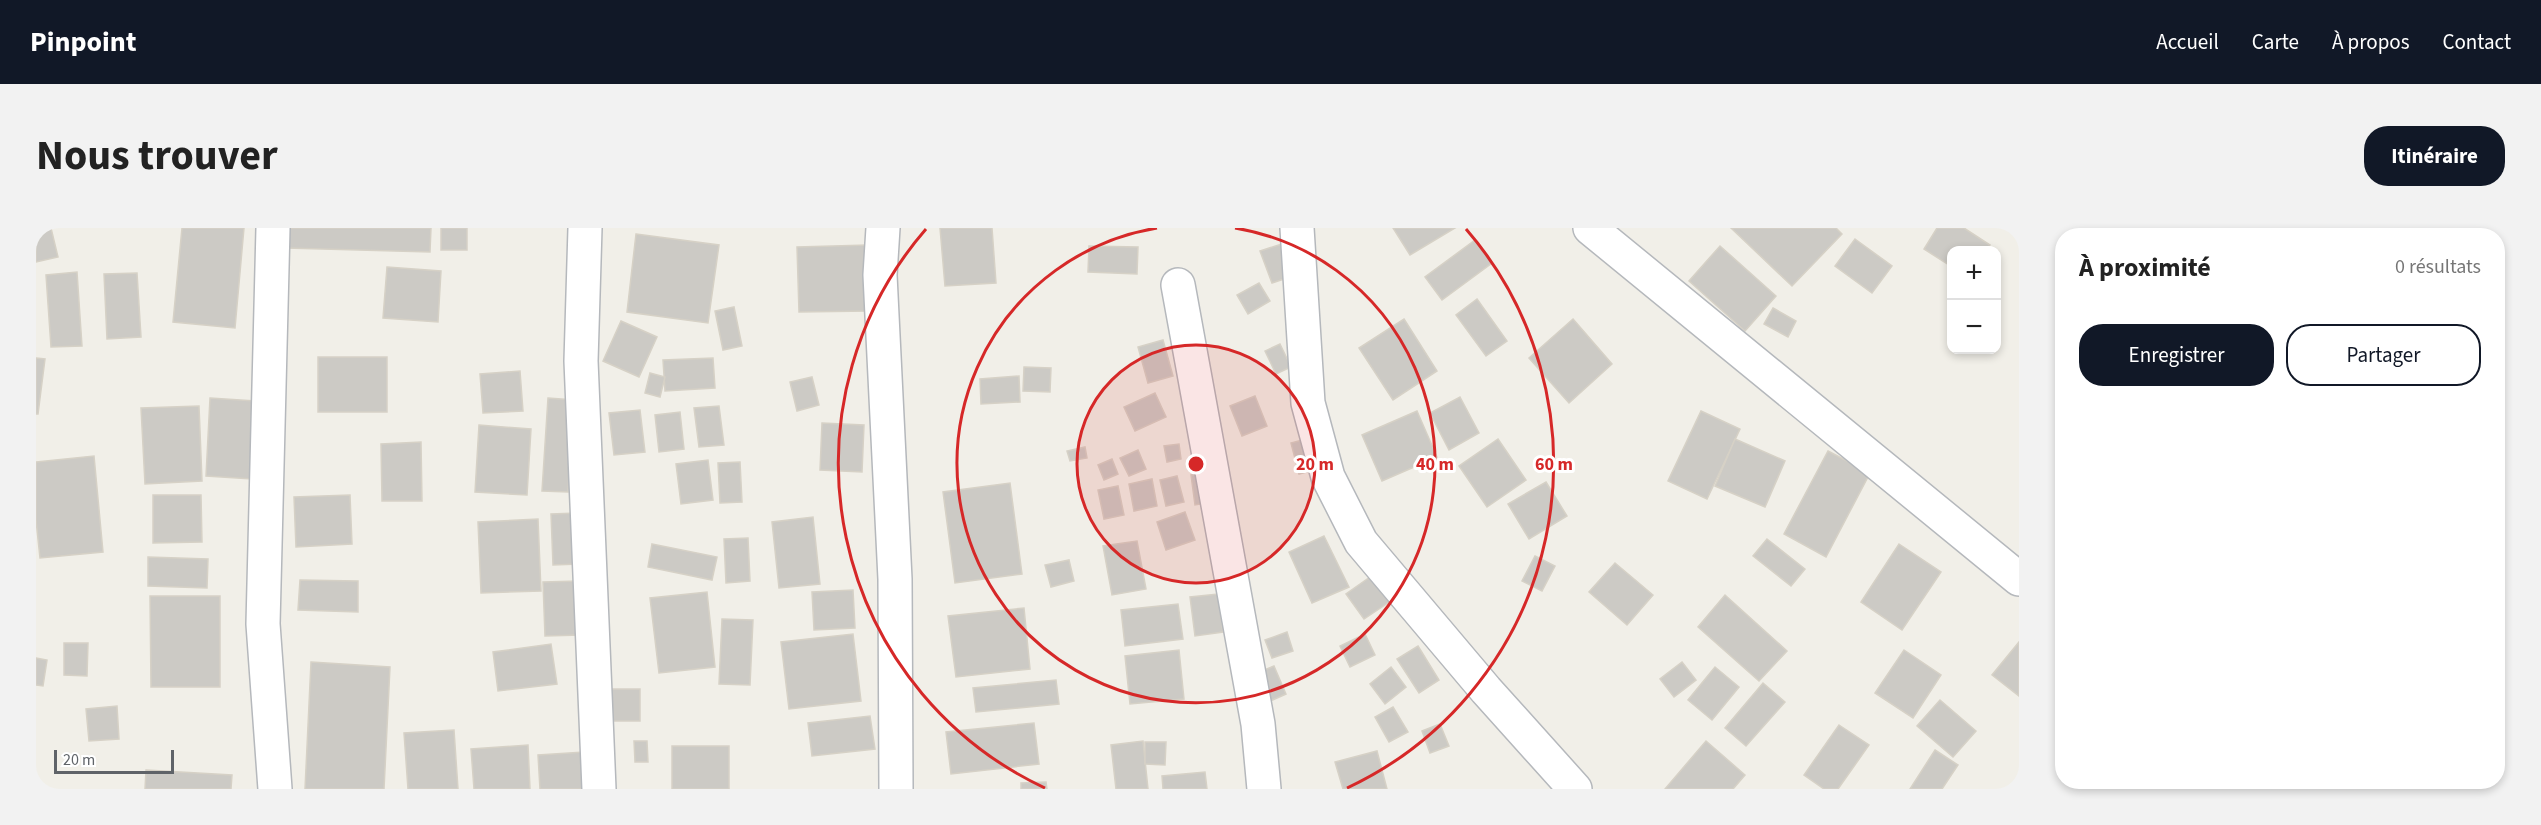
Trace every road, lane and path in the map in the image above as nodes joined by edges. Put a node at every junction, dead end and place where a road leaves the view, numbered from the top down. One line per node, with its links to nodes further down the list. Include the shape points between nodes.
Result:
1 (273, 228): 8 (street, via 263,624)
2 (585, 228): 9 (street, via 581,361)
3 (883, 228): 10 (street, via 880,275 895,579)
4 (1297, 228): 12 (street, via 1308,403 1328,477 1361,542)
5 (1590, 228): 7 (street)
6 (1178, 285): 11 (street, via 1258,724)
7 (2019, 579)
8 (275, 789)
9 (599, 789)
10 (896, 789)
11 (1264, 789)
12 (1575, 789)

